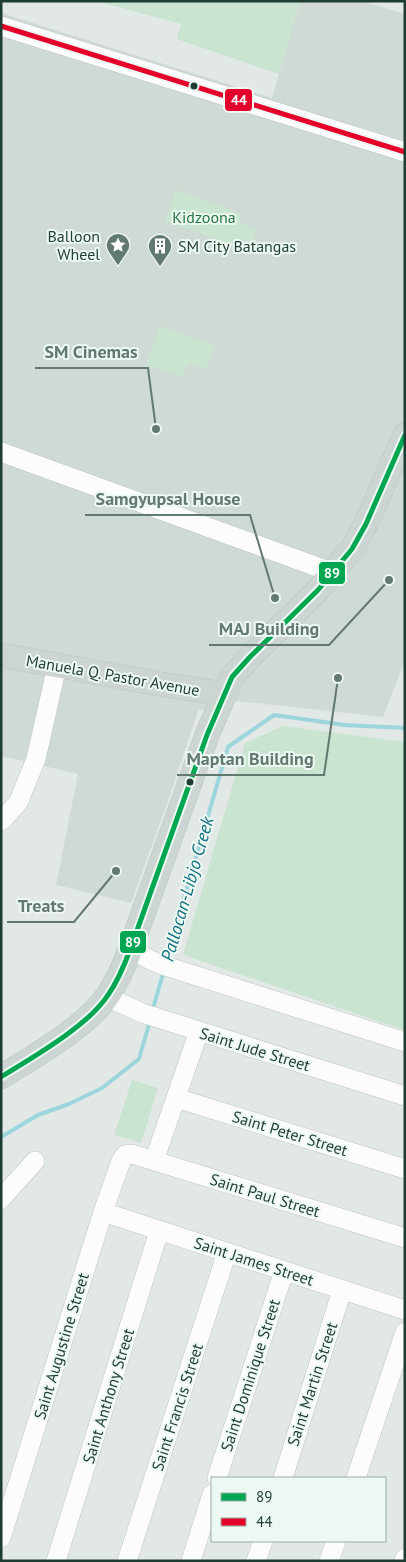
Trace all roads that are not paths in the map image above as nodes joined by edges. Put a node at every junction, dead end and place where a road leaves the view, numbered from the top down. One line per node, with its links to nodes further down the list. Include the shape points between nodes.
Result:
1 (1, 26): 2 (street)
2 (405, 152)
3 (405, 436): 5 (main road, via 366,524)
4 (1, 452): 5 (street)
5 (334, 573): 8 (main road, via 249,658 232,677)
6 (1, 656): 7 (main road, Manuela Q. Pastor Avenue)
7 (57, 666): 8 (main road, Manuela Q. Pastor Avenue); 9 (street, via 36,759 18,803)
8 (224, 694): 10 (main road)
9 (1, 820)
10 (130, 950): 11 (main road); 13 (street, via 159,964)
11 (107, 997): 12 (street, Saint Jude Street, via 142,1013); 14 (main road, via 78,1026)
12 (199, 1031): 15 (street, Saint Jude Street); 16 (street)
13 (405, 1042)
14 (1, 1077)
15 (405, 1096)
16 (176, 1098): 19 (street); 20 (street, Saint Peter Street)
17 (125, 1154): 19 (street, Saint Paul Street); 22 (street, Saint Augustine Street)
18 (34, 1161): 21 (street)
19 (154, 1161): 24 (street, Saint Paul Street)
20 (405, 1169)
21 (1, 1198)
22 (103, 1212): 23 (street, Saint James Street); 34 (street, Saint Augustine Street)
23 (160, 1231): 25 (street, Saint James Street); 37 (street, Saint Anthony Street)
24 (405, 1238)
25 (227, 1252): 26 (street, Saint James Street); 38 (street, Saint Francis Street)
26 (284, 1271): 27 (street, Saint James Street); 30 (street, Saint Dominique Street)
27 (342, 1290): 28 (street, Saint James Street); 31 (street, Saint Martin Street)
28 (405, 1310)
29 (405, 1332): 32 (street)
30 (217, 1477)
31 (282, 1477)
32 (356, 1477)
33 (211, 1497): 39 (street)
34 (1, 1538)
35 (263, 1542): 40 (street)
36 (336, 1542): 41 (street)
37 (56, 1561)
38 (127, 1561)
39 (191, 1561)
40 (256, 1561)
41 (329, 1561)

